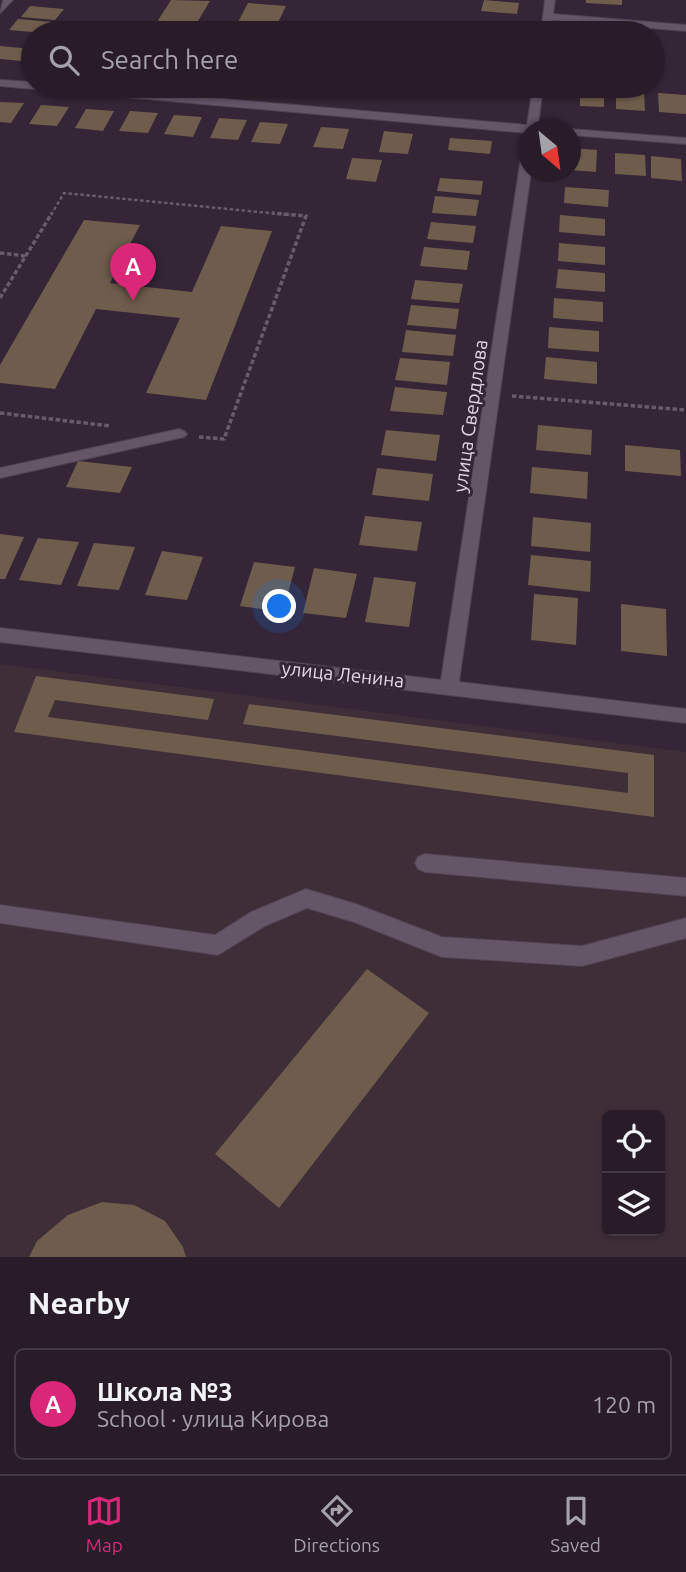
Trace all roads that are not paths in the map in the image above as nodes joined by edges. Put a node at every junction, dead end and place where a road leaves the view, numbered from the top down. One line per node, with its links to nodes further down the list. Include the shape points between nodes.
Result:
1 (8, 0): 3 (street)
2 (550, 0): 4 (street)
3 (0, 10)
4 (549, 17): 5 (street); 6 (street)
5 (548, 21)
6 (599, 21)
7 (665, 26): 8 (street)
8 (686, 28)
9 (0, 83): 10 (street)
10 (21, 85)
11 (174, 98): 14 (street)
12 (536, 98): 13 (street)
13 (533, 119)
14 (518, 128)
15 (581, 133): 16 (street)
16 (686, 141)
17 (524, 182): 21 (street, улица Свердлова)
18 (179, 434): 19 (street)
19 (0, 473)
20 (0, 635): 21 (street, улица Ленина)
21 (449, 686): 22 (street, улица Ленина)
22 (686, 716)
23 (425, 863): 24 (street)
24 (686, 887)
25 (0, 914): 26 (street, via 218,945 258,919 306,898 442,947 582,956)
26 (686, 928)

